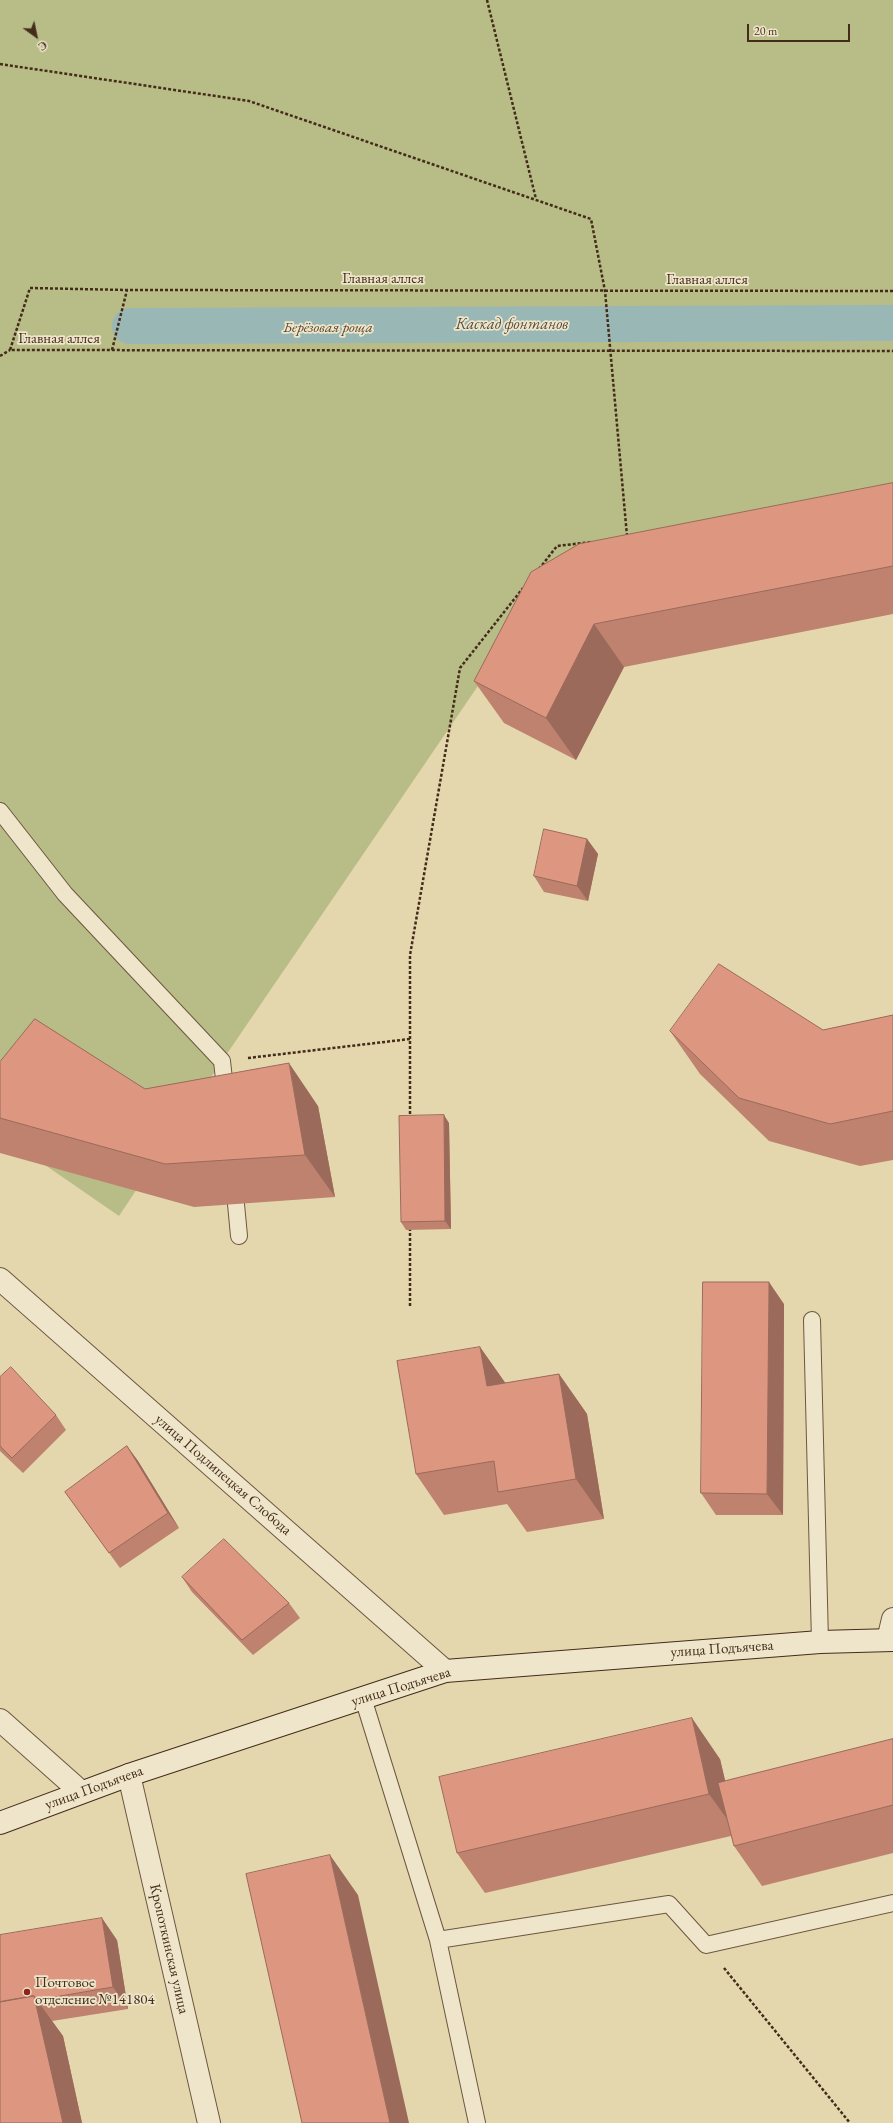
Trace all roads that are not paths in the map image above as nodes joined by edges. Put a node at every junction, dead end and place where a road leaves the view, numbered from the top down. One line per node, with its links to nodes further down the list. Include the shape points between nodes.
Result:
1 (0, 811): 2 (lane, via 65,894 222,1060)
2 (227, 1114)
3 (232, 1167): 4 (lane)
4 (239, 1236)
5 (0, 1279): 10 (street, улица Подлипецкая Слобода)
6 (812, 1320): 9 (lane)
7 (893, 1619): 8 (street)
8 (890, 1640): 9 (street, улица Подъячева)
9 (820, 1642): 10 (street, улица Подъячева)
10 (445, 1671): 11 (street, улица Подъячева)
11 (363, 1698): 13 (street, улица Подъячева); 17 (lane)
12 (0, 1720): 14 (street)
13 (128, 1775): 14 (street, улица Подъячева); 18 (street, Кропоткинская улица)
14 (81, 1792): 15 (street, улица Подъячева)
15 (0, 1822)
16 (893, 1903): 17 (lane, via 706,1946 669,1904)
17 (438, 1940): 19 (lane)
18 (209, 2123)
19 (477, 2123)

